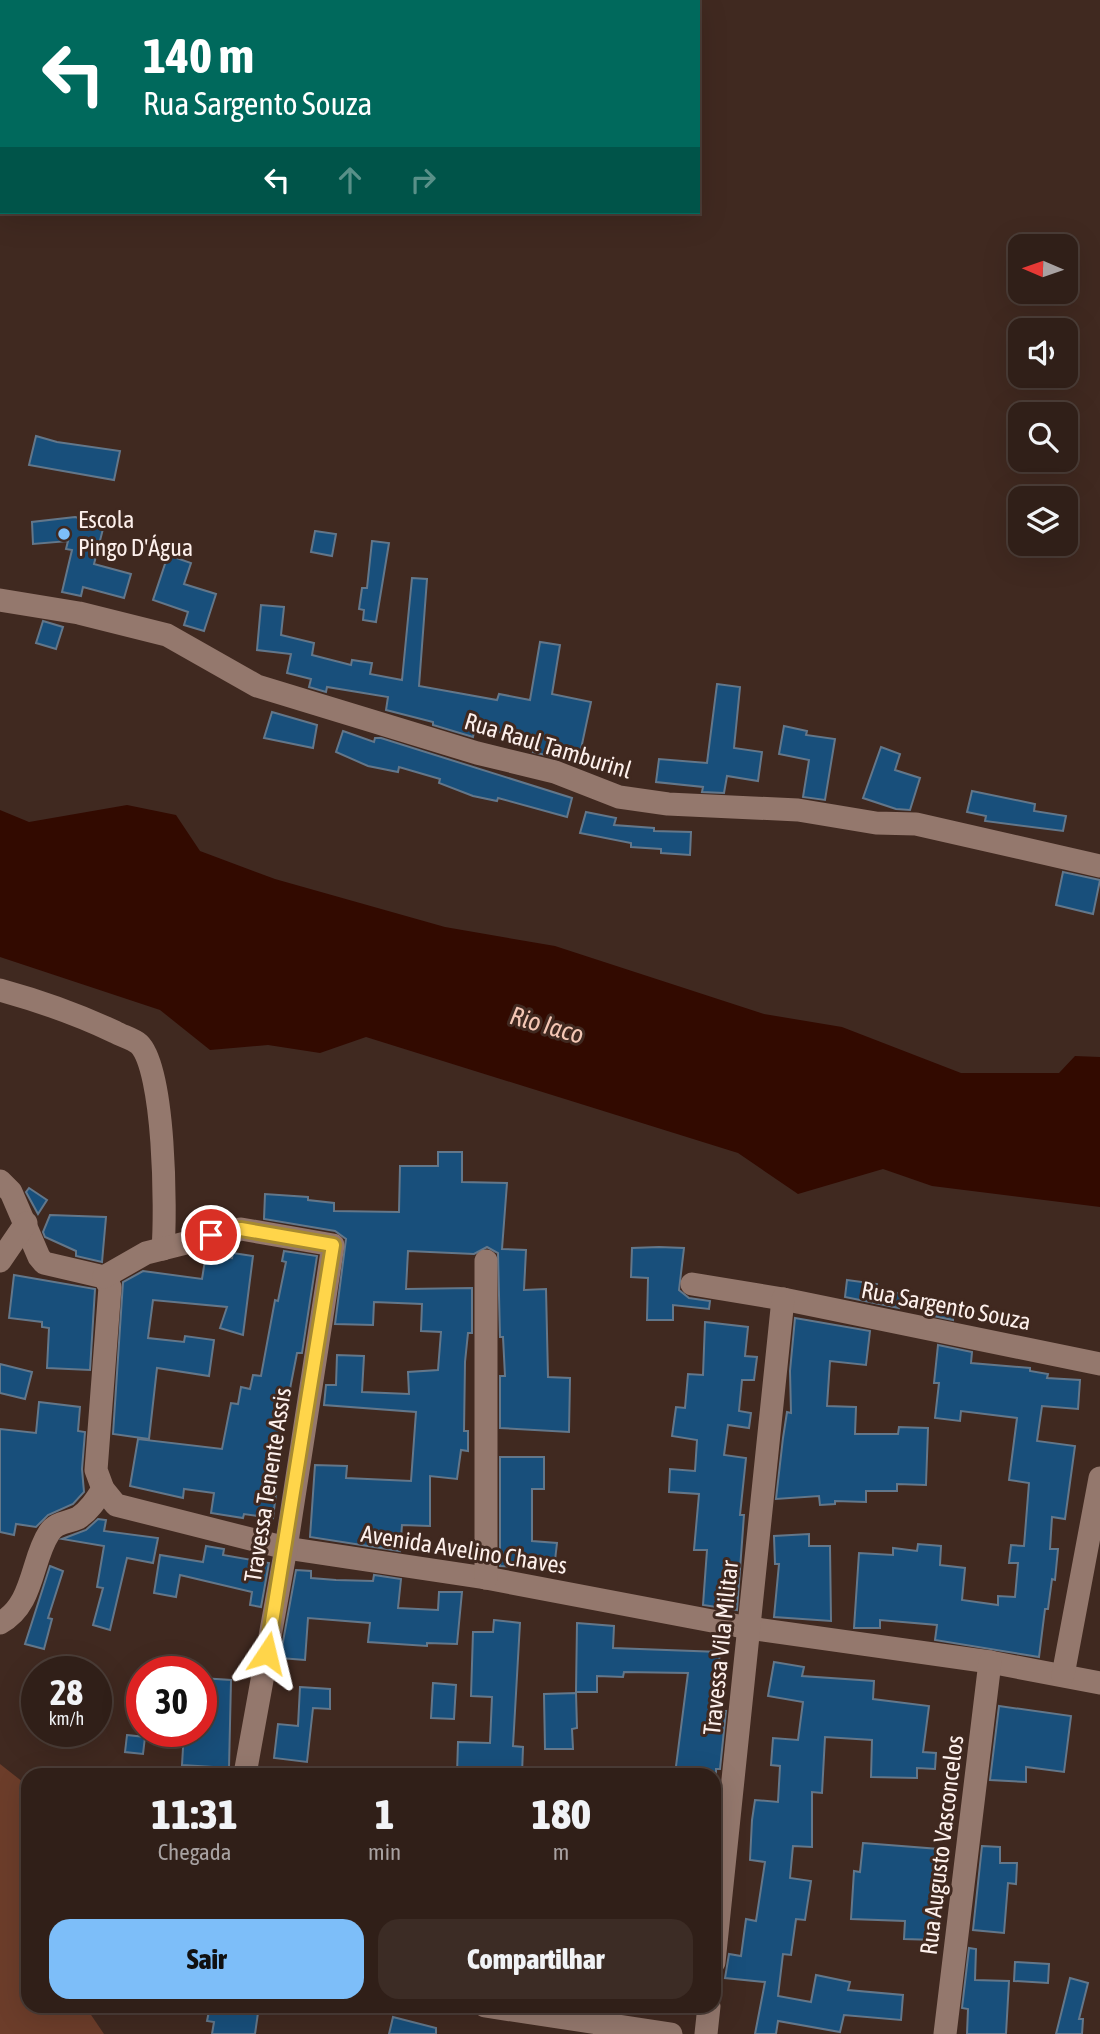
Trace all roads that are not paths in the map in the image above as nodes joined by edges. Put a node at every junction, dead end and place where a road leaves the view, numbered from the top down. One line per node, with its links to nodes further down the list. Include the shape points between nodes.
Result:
1 (0, 600): 2 (street, Rua Raul Tamburinl, via 167,635 257,686 555,772 619,797 916,824)
2 (1100, 866)
3 (0, 989): 6 (street, via 70,1010 139,1045 151,1066 157,1102 167,1209)
4 (0, 1181): 5 (street)
5 (26, 1223): 7 (street); 9 (street, via 44,1263)
6 (163, 1249): 9 (street, via 146,1253); 15 (street, Travessa Tenente Assis, via 241,1229 333,1245)
7 (1, 1257)
8 (486, 1261): 16 (street)
9 (104, 1277): 14 (street, via 111,1306 96,1470)
10 (692, 1284): 11 (street, Rua Sargento Souza)
11 (783, 1299): 12 (street, Rua Sargento Souza); 18 (street, Travessa Vila Militar)
12 (1100, 1364)
13 (1100, 1478): 20 (street)
14 (103, 1489): 15 (street, Avenida Avelino Chaves, via 116,1505 134,1511); 17 (street, via 80,1517 56,1525 48,1535 25,1596)
15 (286, 1548): 16 (street, Avenida Avelino Chaves); 22 (street, Travessa Tenente Assis)
16 (486, 1578): 18 (street, Avenida Avelino Chaves)
17 (0, 1623)
18 (749, 1628): 19 (street, Avenida Avelino Chaves); 23 (street, Travessa Vila Militar)
19 (990, 1662): 20 (street, Avenida Avelino Chaves); 28 (street, Rua Augusto Vasconcelos)
20 (1063, 1675): 21 (street, Avenida Avelino Chaves)
21 (1100, 1683)
22 (246, 1768)
23 (721, 1895)
24 (532, 2013): 26 (street)
25 (708, 2013): 27 (street)
26 (671, 2034)
27 (706, 2034)
28 (946, 2034)

